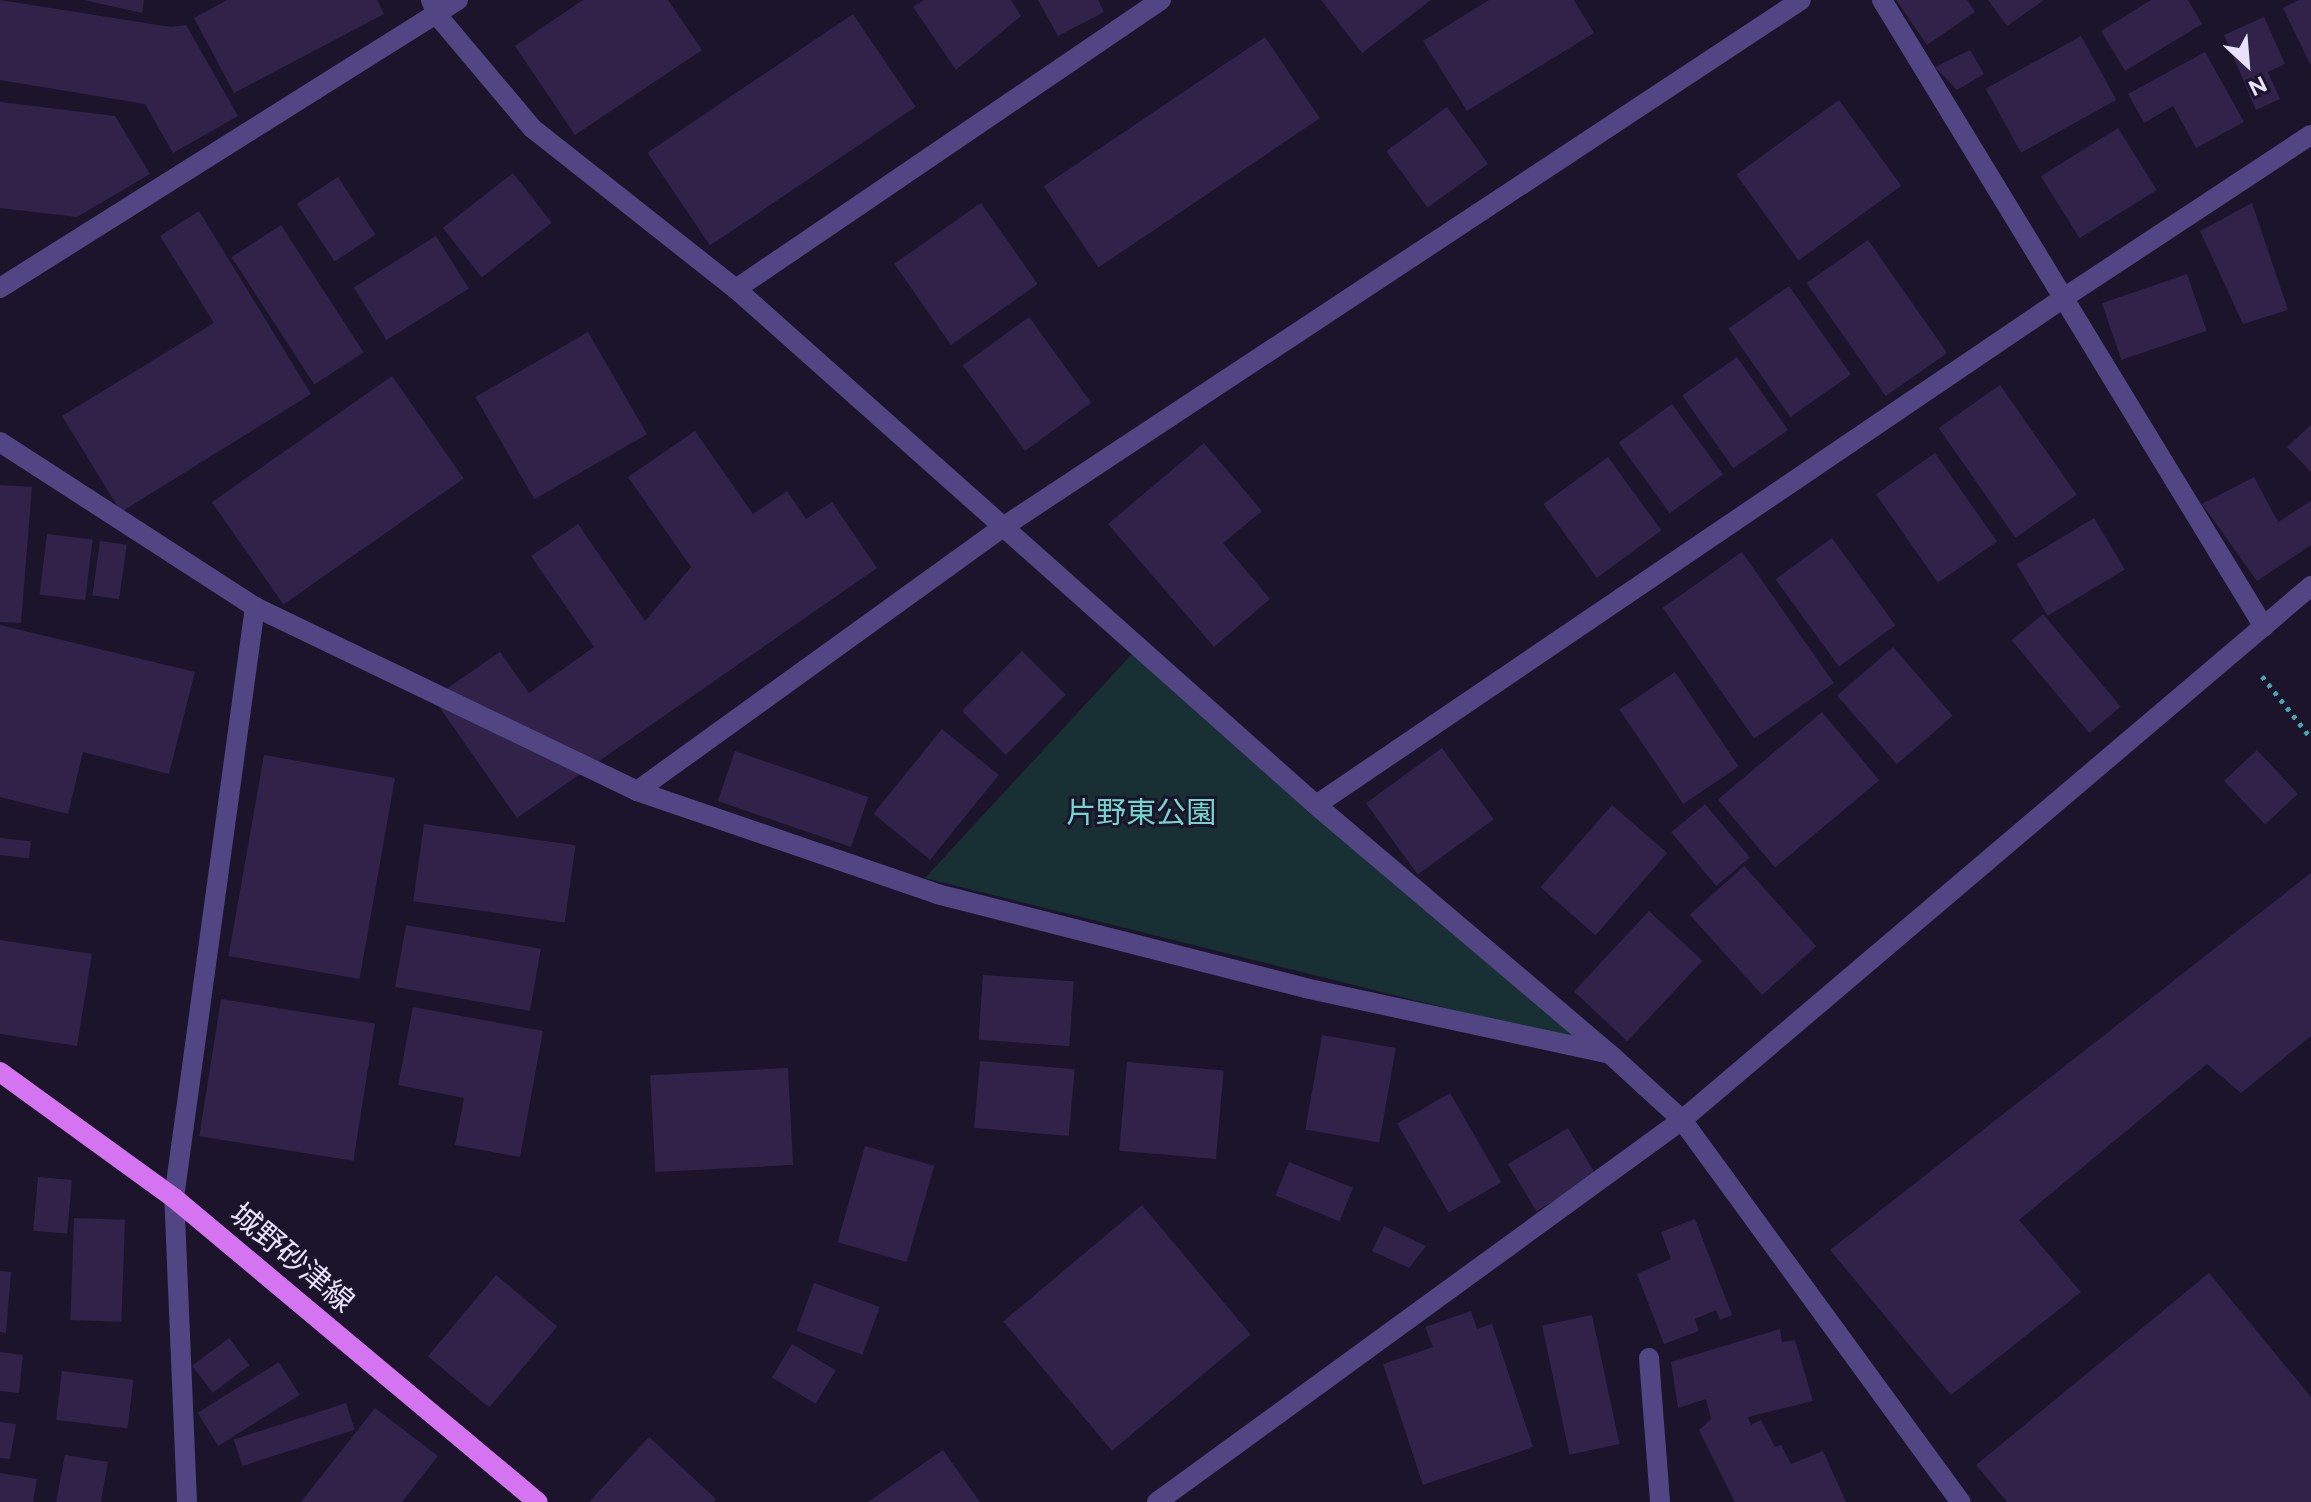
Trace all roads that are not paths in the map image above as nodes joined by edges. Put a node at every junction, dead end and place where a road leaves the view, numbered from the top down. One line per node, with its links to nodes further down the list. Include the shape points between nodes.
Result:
1 (458, 0): 5 (street)
2 (1161, 0): 8 (street)
3 (1801, 0): 11 (street)
4 (1882, 0): 9 (street)
5 (434, 7): 7 (street); 8 (street, via 532,128)
6 (2311, 135): 9 (street)
7 (0, 288)
8 (736, 289): 11 (street)
9 (2062, 299): 14 (street); 16 (street)
10 (0, 442): 13 (street)
11 (1003, 527): 15 (street); 16 (street)
12 (2311, 586): 14 (street)
13 (255, 607): 15 (street); 20 (street)
14 (2264, 627): 19 (street)
15 (637, 791): 17 (street, via 937,894 1305,988)
16 (1316, 805): 17 (street)
17 (1610, 1054): 19 (street)
18 (0, 1072): 20 (main road, 城野砂津線)
19 (1682, 1120): 24 (street); 26 (street)
20 (174, 1198): 22 (street); 23 (main road, 城野砂津線)
21 (1649, 1358): 25 (street)
22 (187, 1502)
23 (538, 1502)
24 (1157, 1502)
25 (1660, 1502)
26 (1961, 1502)

